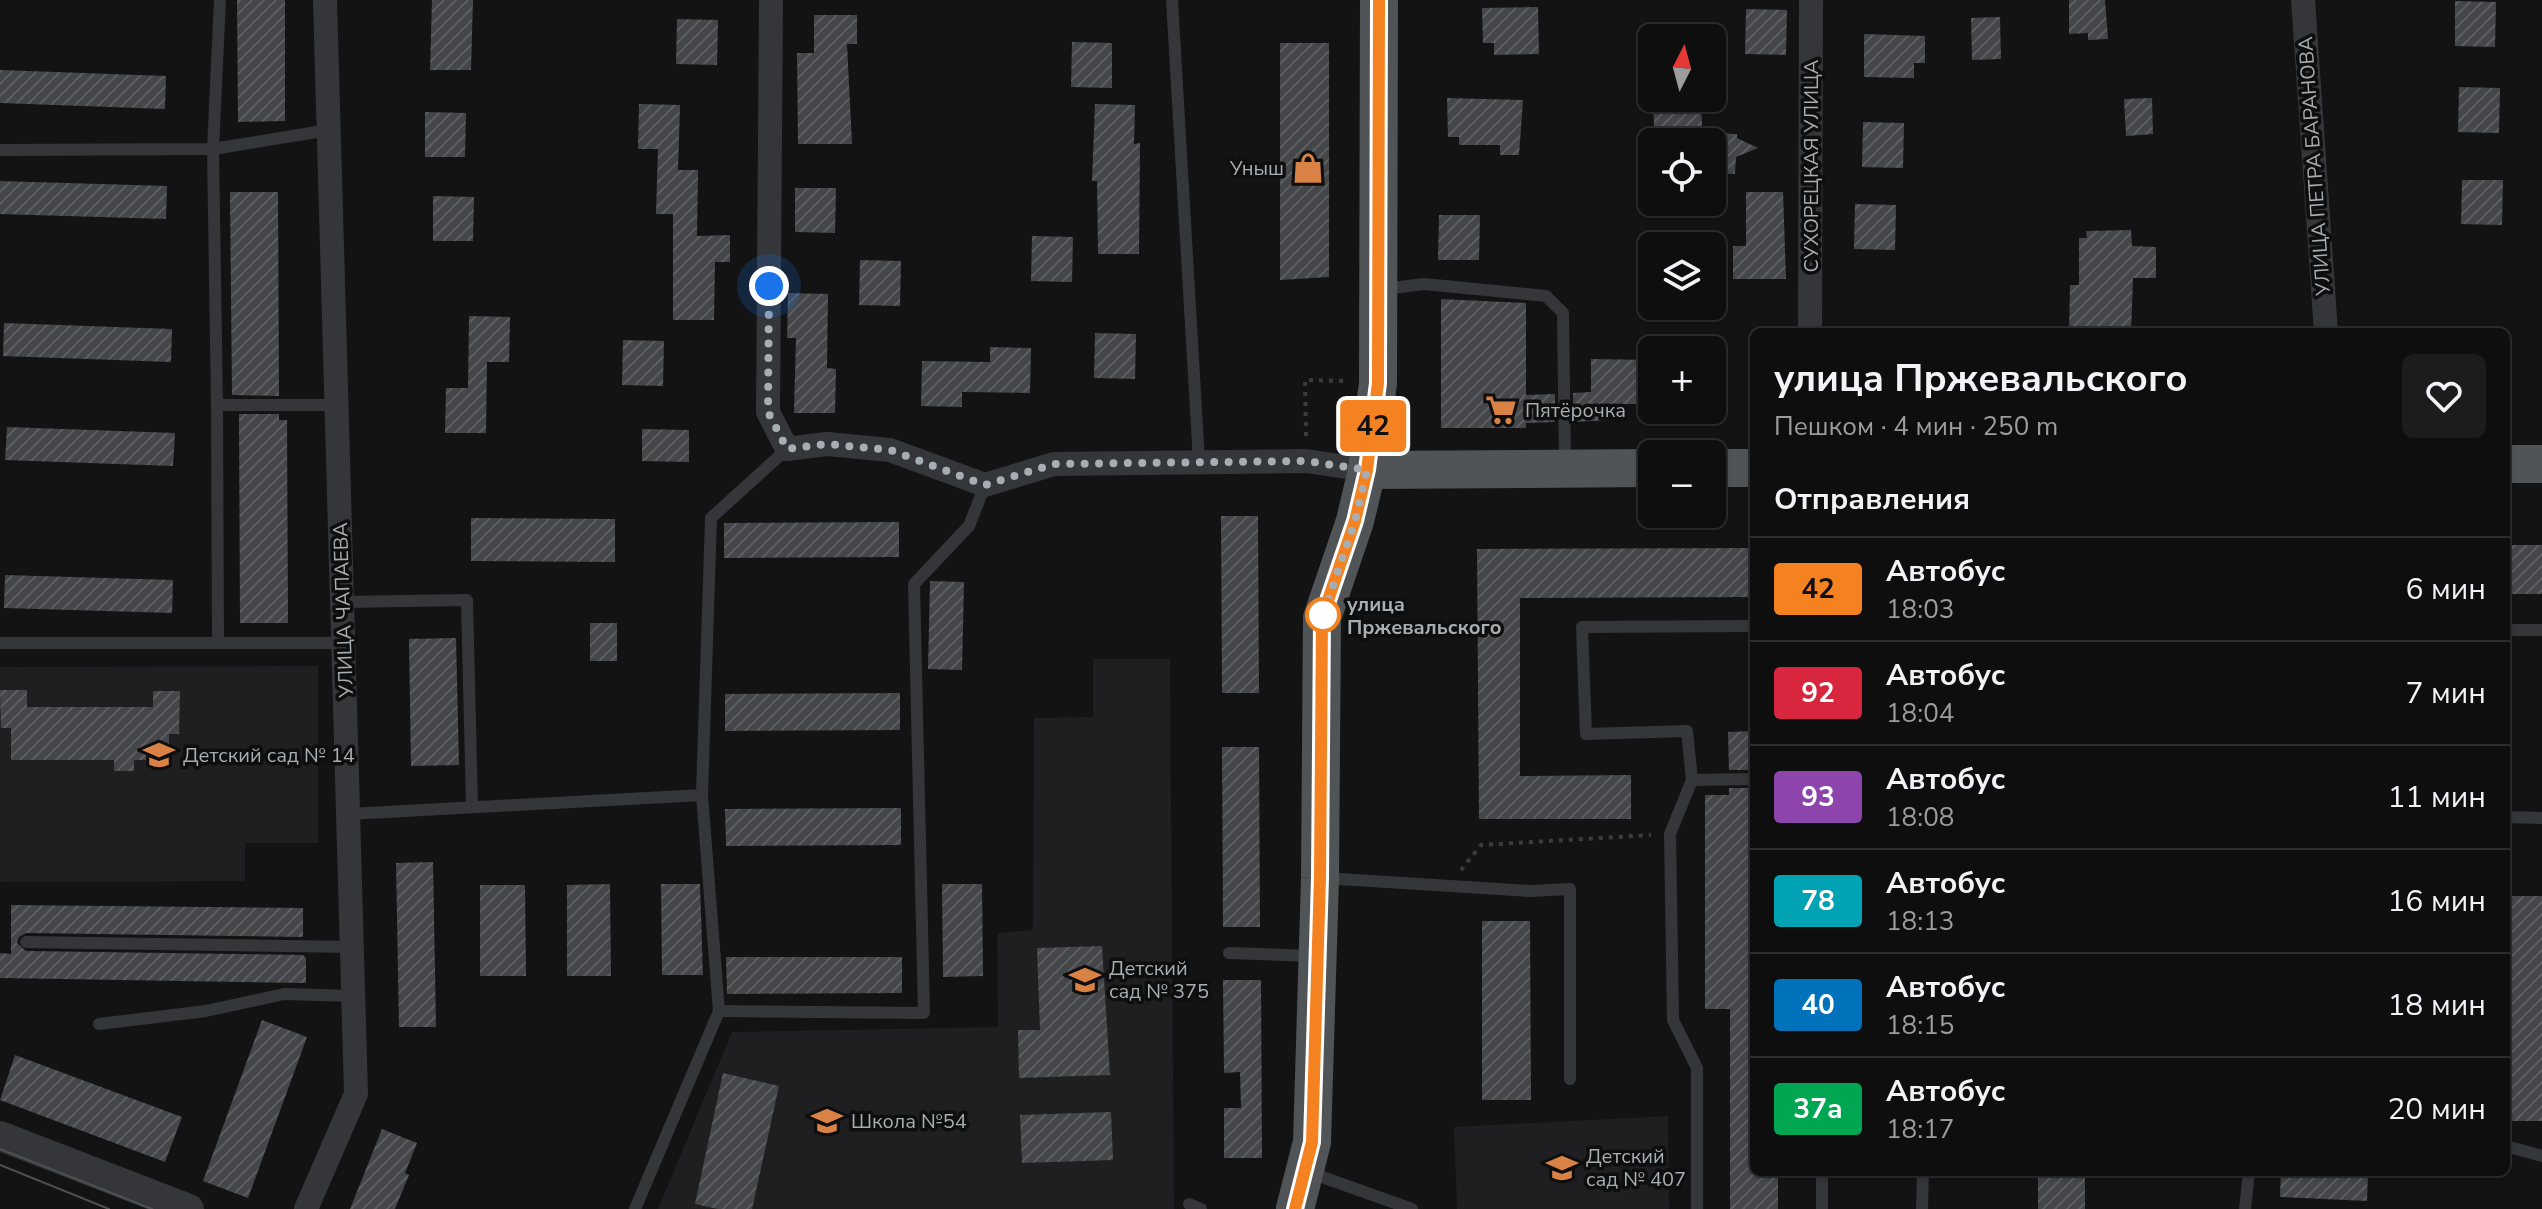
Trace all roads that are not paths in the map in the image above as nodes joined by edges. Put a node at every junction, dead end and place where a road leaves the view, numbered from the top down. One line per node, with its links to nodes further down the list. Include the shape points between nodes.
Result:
1 (220, 0): 9 (lane)
2 (325, 0): 8 (street, УЛИЦА ЧАПАЕВА)
3 (771, 0): 16 (street, via 768,412)
4 (1172, 0): 17 (lane)
5 (1379, 0): 11 (main road)
6 (1811, 0): 12 (street, СУХОРЕЦКАЯ УЛИЦА)
7 (2303, 0): 13 (street, УЛИЦА ПЕТРА БАРАНОВА)
8 (329, 130): 9 (lane); 15 (street, УЛИЦА ЧАПАЕВА)
9 (213, 149): 10 (lane); 14 (lane)
10 (0, 150)
11 (1381, 289): 23 (lane, via 1424,284 1546,296 1563,313); 24 (main road, via 1378,383)
12 (1810, 328)
13 (2326, 328)
14 (217, 405): 15 (lane); 30 (lane)
15 (337, 405): 26 (street, УЛИЦА ЧАПАЕВА)
16 (787, 449): 25 (street, via 827,444 890,450); 35 (lane, via 711,518)
17 (1199, 461): 24 (street, via 1306,461); 25 (street, via 1054,464)
18 (2510, 464): 19 (main road)
19 (2542, 464)
20 (1638, 468): 23 (main road)
21 (1726, 468): 22 (main road)
22 (1750, 468)
23 (1565, 469): 24 (main road)
24 (1367, 470): 40 (main road, via 1322,618)
25 (985, 485): 46 (lane, via 969,526 914,584 924,1013)
26 (342, 602): 32 (street, УЛИЦА ЧАПАЕВА); 36 (lane, via 467,600)
27 (1750, 626): 34 (lane, via 1582,627 1586,734 1687,731)
28 (2510, 630): 29 (lane)
29 (2542, 630)
30 (218, 642): 31 (lane); 32 (lane)
31 (0, 643)
32 (344, 643): 37 (street, УЛИЦА ЧАПАЕВА)
33 (1750, 779): 34 (lane)
34 (1692, 780): 61 (lane, via 1670,834 1673,1020 1697,1068)
35 (702, 795): 36 (lane); 46 (lane)
36 (472, 807): 37 (lane)
37 (349, 814): 42 (street, УЛИЦА ЧАПАЕВА)
38 (2510, 817): 39 (lane)
39 (2542, 818)
40 (1320, 878): 44 (main road); 48 (lane, via 1570,889)
41 (26, 942): 42 (lane)
42 (352, 947): 45 (street, УЛИЦА ЧАПАЕВА)
43 (1229, 953): 44 (lane)
44 (1318, 956): 52 (main road, via 1312,1142)
45 (353, 996): 47 (lane, via 284,994 206,1011); 57 (street, УЛИЦА ЧАПАЕВА, via 356,1094)
46 (719, 1011): 58 (lane)
47 (99, 1024)
48 (1570, 1079)
49 (0, 1136): 56 (street)
50 (2510, 1147): 51 (lane)
51 (2542, 1156)
52 (1305, 1171): 59 (main road); 60 (lane)
53 (1822, 1176): 62 (lane)
54 (1923, 1176): 63 (lane)
55 (2249, 1176): 64 (lane)
56 (189, 1209)
57 (306, 1209)
58 (635, 1209)
59 (1295, 1209)
60 (1412, 1209)
61 (1697, 1209)
62 (1822, 1209)
63 (1922, 1209)
64 (2245, 1209)

